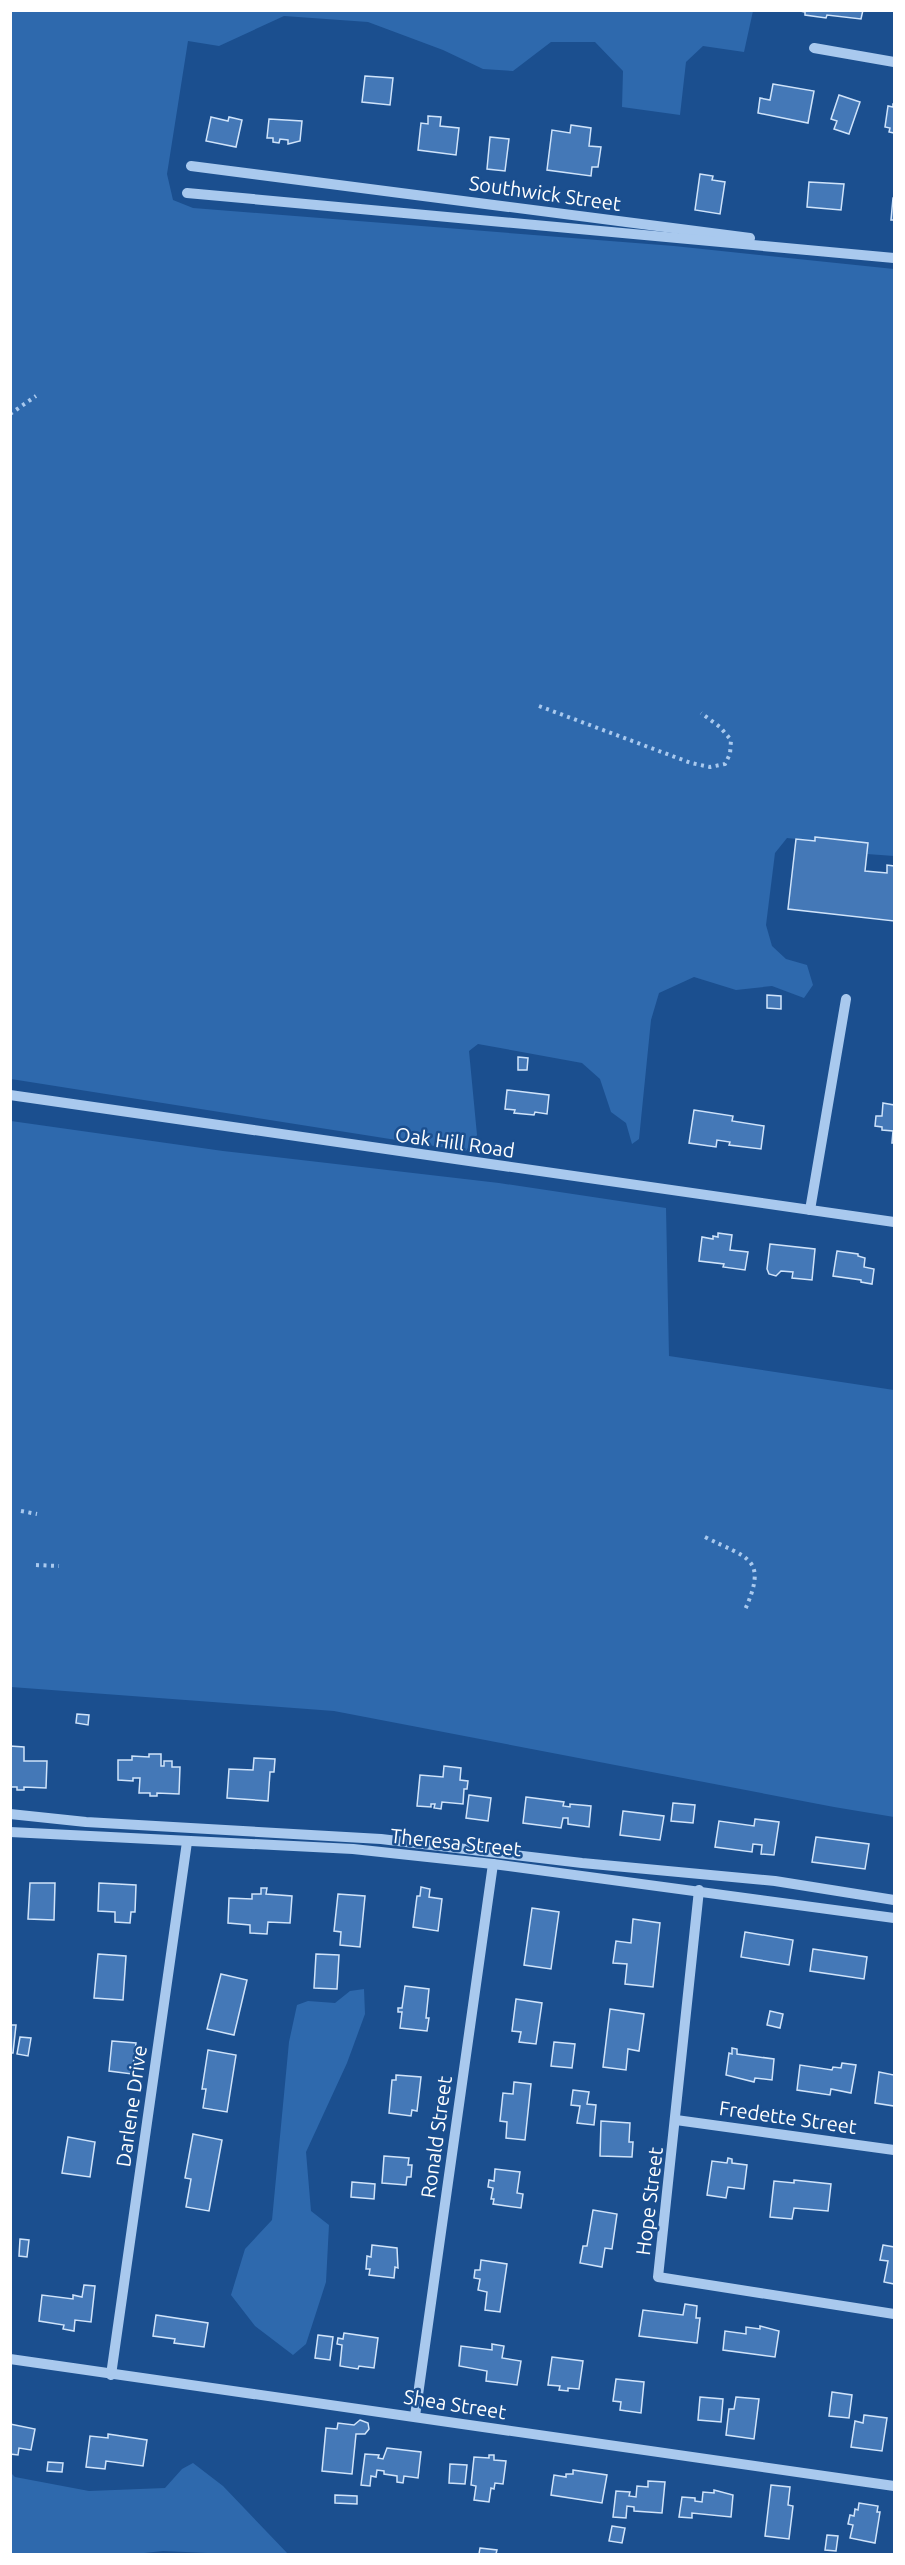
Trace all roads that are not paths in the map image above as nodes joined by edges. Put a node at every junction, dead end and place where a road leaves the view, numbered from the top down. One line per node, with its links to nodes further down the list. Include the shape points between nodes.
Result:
1 (814, 48): 2 (street)
2 (894, 62)
3 (191, 166): 5 (street, Southwick Street)
4 (187, 193): 5 (street)
5 (894, 258)
6 (846, 999): 8 (street)
7 (10, 1095): 8 (street, Oak Hill Road)
8 (810, 1210): 9 (street, Oak Hill Road)
9 (894, 1222)
10 (10, 1814): 15 (street, via 381,1839 775,1881)
11 (10, 1832): 12 (street, Theresa Street)
12 (187, 1842): 13 (street, Theresa Street, via 353,1849); 21 (street, Darlene Drive)
13 (493, 1864): 14 (street, Theresa Street); 22 (street, Ronald Street)
14 (699, 1890): 16 (street, Theresa Street); 17 (street, Hope Street)
15 (894, 1900)
16 (894, 1918)
17 (676, 2120): 18 (street, Fredette Street); 19 (street, Hope Street, via 658,2277)
18 (894, 2150)
19 (894, 2314)
20 (10, 2360): 21 (street, Shea Street)
21 (111, 2374): 22 (street, Shea Street)
22 (415, 2416): 23 (street, Shea Street)
23 (894, 2486)

